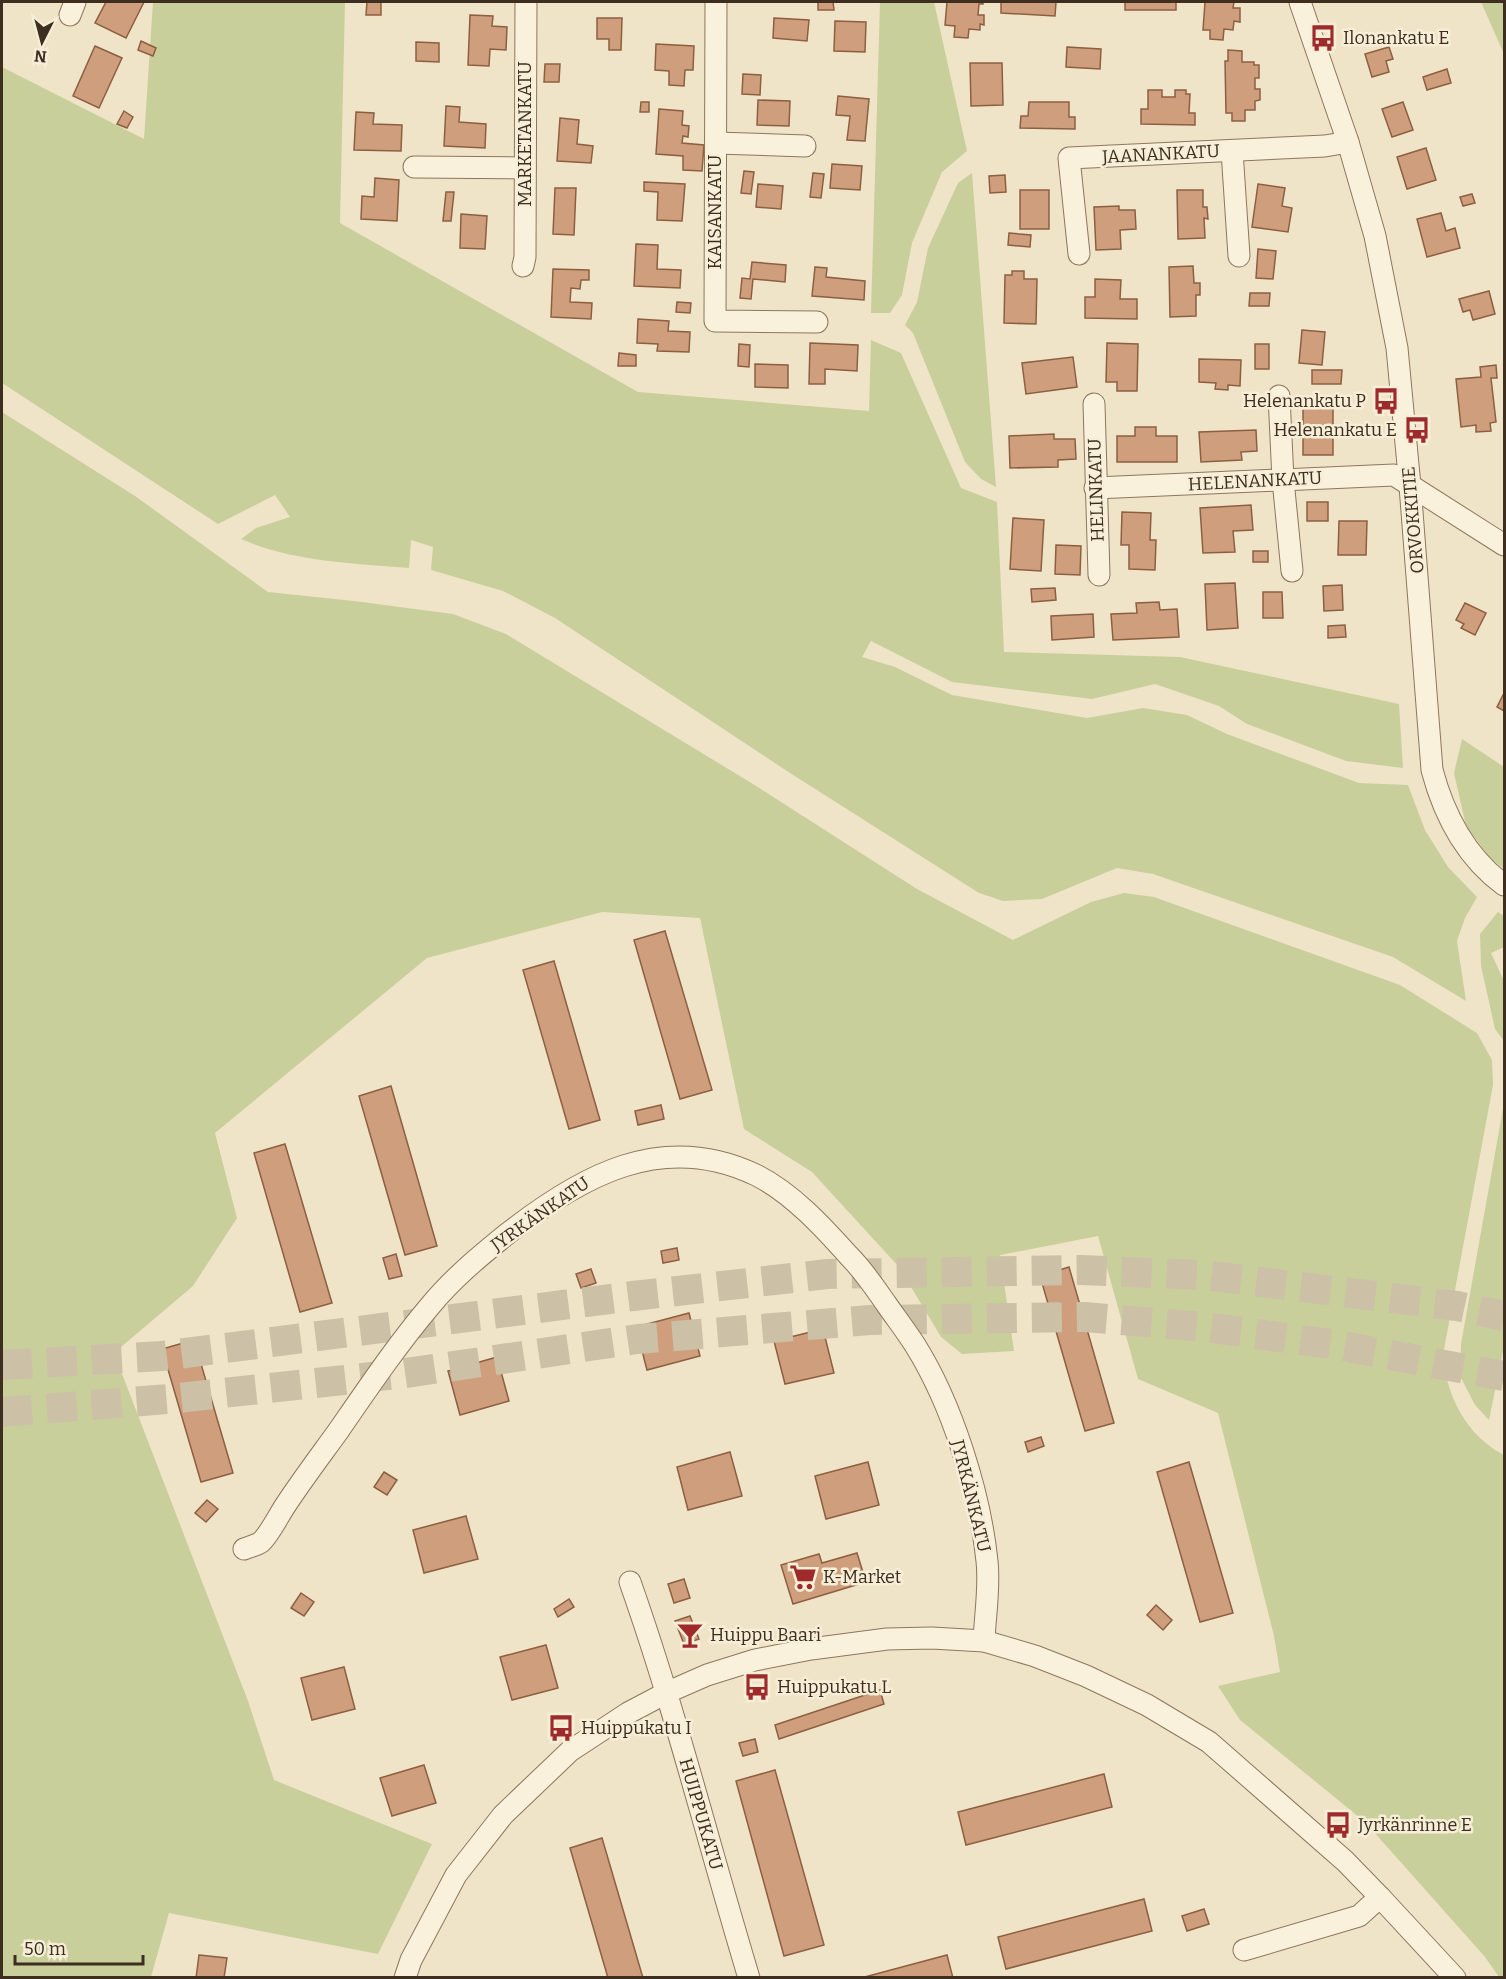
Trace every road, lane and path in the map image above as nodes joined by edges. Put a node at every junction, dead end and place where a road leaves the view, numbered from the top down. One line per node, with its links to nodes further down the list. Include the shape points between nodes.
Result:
1 (526, 2): 9 (street, MARKETANKATU)
2 (716, 2): 5 (street, KAISANKATU)
3 (1300, 2): 4 (street, ORVOKKITIE)
4 (1348, 142): 7 (street, JAANANKATU); 17 (street, ORVOKKITIE, via 1375,236 1390,308)
5 (716, 143): 6 (street); 13 (street, KAISANKATU, via 715,321)
6 (805, 146)
7 (1232, 151): 10 (street, JAANANKATU, via 1070,158); 11 (street)
8 (414, 166): 9 (street)
9 (525, 168): 12 (street, MARKETANKATU)
10 (1079, 254)
11 (1239, 256)
12 (523, 266)
13 (817, 322)
14 (1279, 396): 16 (street)
15 (1094, 404): 18 (street, HELINKATU)
16 (1283, 480): 17 (street, HELENANKATU, via 1394,475); 18 (street, HELENANKATU); 20 (street)
17 (1410, 486): 19 (street, HELENANKATU); 22 (street, ORVOKKITIE, via 1432,770 1451,823 1476,859)
18 (1095, 488): 21 (street, HELINKATU)
19 (1504, 545)
20 (1292, 571)
21 (1099, 575)
22 (1504, 885)
23 (244, 1549): 25 (street, JYRKÄNKATU, via 262,1541 394,1353 467,1266 537,1212 592,1177 645,1160 693,1158 752,1173 797,1203 862,1269 916,1347 940,1391 965,1458 979,1512 988,1563)
24 (630, 1582): 26 (street, HUIPPUKATU)
25 (984, 1641): 26 (street, via 886,1640 811,1649 755,1660); 27 (street, via 1086,1676 1147,1705 1209,1742)
26 (666, 1693): 29 (street, via 570,1751 503,1815 456,1875); 30 (street, HUIPPUKATU)
27 (1380, 1897): 28 (street, via 1359,1916); 31 (street)
28 (1244, 1950)
29 (405, 1977)
30 (749, 1977)
31 (1455, 1977)

